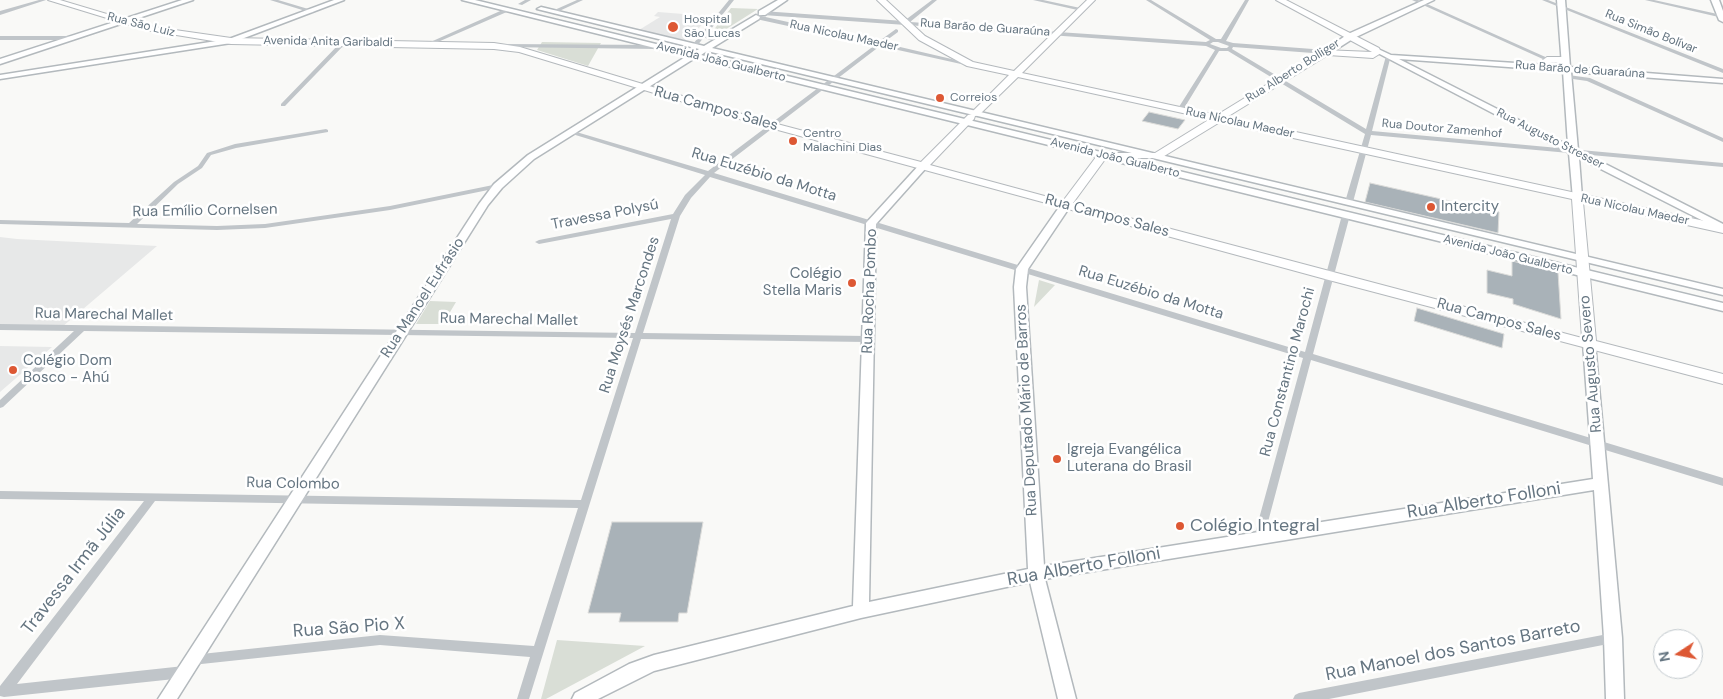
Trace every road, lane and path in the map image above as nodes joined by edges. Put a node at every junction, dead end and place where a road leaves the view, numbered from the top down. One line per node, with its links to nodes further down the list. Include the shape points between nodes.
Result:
1 (44, 0): 31 (street)
2 (52, 0): 35 (main road, Rua São Luiz)
3 (189, 0): 35 (street)
4 (272, 0): 29 (street)
5 (340, 0): 29 (street)
6 (466, 0): 28 (street, Avenida João Gualberto)
7 (528, 0): 24 (street)
8 (581, 0): 30 (street)
9 (732, 0): 40 (street)
10 (783, 0): 33 (street, Rua Manoel Eufrásio)
11 (881, 0): 37 (main road)
12 (935, 0): 37 (street)
13 (1035, 0): 27 (street)
14 (1090, 0): 27 (main road, Rua Rocha Pombo)
15 (1148, 0): 46 (street)
16 (1247, 0): 47 (street)
17 (1280, 0): 41 (main road)
18 (1414, 0): 25 (street)
19 (1430, 0): 25 (street, Rua Alberto Bolliger)
20 (1544, 0): 23 (street, Rua Simão Bolívar)
21 (1647, 0): 34 (street)
22 (511, 2): 24 (street, Avenida João Gualberto)
23 (1561, 3): 67 (street, Rua Augusto Severo); 68 (street, Rua Simão Bolívar)
24 (520, 4): 30 (street, Avenida João Gualberto)
25 (1422, 4): 41 (street, Rua Alberto Bolliger); 64 (street)
26 (1719, 4): 34 (street)
27 (1082, 9): 39 (main road, Rua Rocha Pombo)
28 (506, 10): 49 (street); 54 (street, Avenida João Gualberto)
29 (312, 11): 45 (street)
30 (553, 12): 52 (street, Avenida João Gualberto)
31 (0, 13)
32 (780, 14): 33 (street, Rua Barão de Guaraúna); 36 (street, via 774,16); 37 (street, Rua Barão de Guaraúna)
33 (759, 15): 36 (street, Rua Nicolau Maeder); 44 (street, Rua Manoel Eufrásio)
34 (1723, 18)
35 (123, 21): 43 (street); 45 (main road, Rua São Luiz, via 176,34)
36 (773, 21): 50 (street, Rua Nicolau Maeder)
37 (905, 23): 39 (street, Rua Barão de Guaraúna); 66 (main road, via 934,46)
38 (896, 31): 50 (street, Rua Moysés Marcondes)
39 (1056, 33): 51 (street, Rua Barão de Guaraúna); 69 (main road, Rua Rocha Pombo)
40 (704, 35): 44 (street); 52 (street)
41 (1351, 36): 58 (street, Rua Alberto Bolliger); 60 (main road)
42 (0, 38): 43 (street)
43 (73, 38): 65 (street)
44 (721, 38): 56 (street, Rua Manoel Eufrásio)
45 (232, 40): 48 (main road, Avenida Anita Garibaldi); 70 (street, Avenida Anita Garibaldi)
46 (1214, 40): 47 (street); 51 (street)
47 (1223, 41): 55 (street)
48 (343, 43): 49 (main road, Avenida Anita Garibaldi); 76 (street)
49 (429, 44): 53 (main road, Avenida Anita Garibaldi)
50 (879, 44): 66 (street, Rua Nicolau Maeder); 71 (street, Rua Moysés Marcondes)
51 (1207, 44): 57 (street)
52 (695, 45): 56 (street, Avenida João Gualberto)
53 (494, 46): 54 (street, Avenida Anita Garibaldi); 75 (main road, Rua Campos Sales, via 529,52)
54 (659, 47): 61 (street, Avenida João Gualberto)
55 (1230, 47): 57 (street); 59 (street, Rua Barão de Guaraúna); 72 (street)
56 (706, 48): 61 (street, Rua Manoel Eufrásio); 71 (street, Avenida João Gualberto)
57 (1218, 49): 77 (street)
58 (1337, 49): 59 (main road, Rua Barão de Guaraúna); 60 (main road, Rua Barão de Guaraúna)
59 (1326, 52): 72 (main road, Rua Alberto Bolliger)
60 (1375, 52): 62 (street, Rua Barão de Guaraúna); 63 (street, Rua Barão de Guaraúna)
61 (694, 55): 74 (street, Avenida João Gualberto); 75 (street, Rua Manoel Eufrásio)
62 (1388, 56): 63 (street, Rua Barão de Guaraúna); 83 (street); 87 (street, Rua Augusto Stresser)
63 (1437, 59): 67 (street, Rua Barão de Guaraúna)
64 (1547, 60): 67 (main road)
65 (0, 62)
66 (970, 64): 69 (main road, Rua Nicolau Maeder)
67 (1567, 68): 73 (street, Rua Barão de Guaraúna); 84 (street); 87 (street, Rua Augusto Severo)
68 (1723, 71)
69 (1014, 74): 77 (main road, Rua Nicolau Maeder); 78 (main road, Rua Rocha Pombo)
70 (0, 77)
71 (834, 78): 74 (street, Rua Moysés Marcondes); 78 (street, Avenida João Gualberto)
72 (1280, 80): 79 (main road, Rua Alberto Bolliger); 83 (street)
73 (1723, 81)
74 (823, 86): 78 (street, Avenida João Gualberto); 80 (street, Rua Moysés Marcondes)
75 (642, 88): 80 (main road, Rua Campos Sales); 82 (street, Rua Manoel Eufrásio)
76 (283, 105)
77 (1180, 110): 79 (main road, Rua Nicolau Maeder)
78 (971, 117): 85 (street, Avenida João Gualberto); 88 (street, Avenida João Gualberto); 91 (main road, Rua Rocha Pombo)
79 (1217, 118): 86 (main road, Rua Nicolau Maeder); 89 (main road, Rua Alberto Bolliger)
80 (772, 125): 91 (main road, Rua Campos Sales); 92 (street, Rua Moysés Marcondes)
81 (326, 130): 101 (street, via 235,146 209,154 200,167 176,183)
82 (571, 132): 92 (street, Rua Euzébio da Motta); 93 (street, Rua Manoel Eufrásio, via 520,165)
83 (1368, 134): 86 (street); 87 (street, Rua Doutor Zamenhof)
84 (1723, 140)
85 (1110, 145): 88 (street); 89 (street, Avenida João Gualberto)
86 (1363, 150): 94 (main road, Rua Nicolau Maeder); 95 (street)
87 (1574, 152): 90 (street, Rua Doutor Zamenhof); 94 (street, Rua Augusto Severo); 102 (street, Rua Augusto Stresser)
88 (1103, 155): 89 (main road); 96 (main road); 97 (street, Avenida João Gualberto)
89 (1157, 156): 95 (street, Avenida João Gualberto)
90 (1723, 165)
91 (924, 166): 96 (main road, Rua Campos Sales); 100 (street, Rua Rocha Pombo)
92 (709, 174): 98 (street, Rua Moysés Marcondes, via 697,185); 100 (street, Rua Euzébio da Motta)
93 (498, 186): 101 (street, Rua Emílio Cornelsen, via 390,208 291,223 240,227); 112 (street, Rua Manoel Eufrásio)
94 (1577, 198): 102 (main road, Rua Nicolau Maeder); 104 (main road, Rua Augusto Severo)
95 (1349, 202): 104 (street, Avenida João Gualberto)
96 (1066, 205): 105 (street); 107 (main road, Rua Campos Sales)
97 (1346, 215): 106 (street, Avenida João Gualberto); 107 (street, Rua Constantino Marochi)
98 (676, 216): 103 (street, Travessa Polysú); 113 (street, Rua Moysés Marcondes)
99 (0, 222): 101 (street, Rua Emílio Cornelsen)
100 (870, 223): 105 (street, Rua Euzébio da Motta); 114 (street, Rua Rocha Pombo)
101 (130, 226)
102 (1723, 229)
103 (539, 242)
104 (1582, 258): 106 (main road, Rua Augusto Severo); 108 (street, Avenida João Gualberto)
105 (1022, 269): 116 (street, Rua Euzébio da Motta); 127 (street, Rua Deputado Mário de Barros, via 1020,296)
106 (1583, 273): 109 (street, Avenida João Gualberto); 115 (main road, Rua Augusto Severo)
107 (1329, 276): 115 (main road, Rua Campos Sales); 116 (street, Rua Constantino Marochi)
108 (1723, 292)
109 (1723, 307)
110 (0, 328): 111 (street, Rua Marechal Mallet)
111 (80, 329): 112 (street, Rua Marechal Mallet); 118 (street)
112 (401, 333): 113 (street, Rua Marechal Mallet); 124 (street, Rua Manoel Eufrásio)
113 (638, 336): 114 (street, Rua Marechal Mallet); 125 (street, Rua Moysés Marcondes)
114 (867, 339): 128 (street, Rua Rocha Pombo)
115 (1589, 343): 117 (main road, Rua Campos Sales); 119 (street, Rua Augusto Severo)
116 (1308, 356): 119 (street, Rua Euzébio da Motta); 126 (street, Rua Constantino Marochi)
117 (1723, 379)
118 (0, 405)
119 (1597, 444): 120 (street, Rua Euzébio da Motta); 121 (street, Rua Augusto Severo)
120 (1723, 482)
121 (1600, 483): 126 (street, Rua Alberto Folloni); 129 (street, Rua Augusto Severo)
122 (0, 495): 123 (street, Rua Colombo)
123 (153, 497): 124 (street, Rua Colombo); 132 (street, Travessa Irmã Júlia)
124 (295, 499): 125 (street, Rua Colombo); 131 (street, Rua Manoel Eufrásio)
125 (585, 504): 130 (street, Rua Moysés Marcondes)
126 (1259, 537): 127 (street, Rua Alberto Folloni)
127 (1036, 574): 128 (street, Rua Alberto Folloni); 136 (street, Rua Deputado Mário de Barros)
128 (861, 611): 135 (street, Rua Alberto Folloni, via 654,663)
129 (1613, 638): 137 (street, Rua Manoel dos Santos Barreto); 138 (street, Rua Augusto Severo)
130 (538, 652): 131 (street, Rua São Pio X, via 380,640); 134 (street, Rua Moysés Marcondes)
131 (188, 666): 132 (street, Rua São Pio X); 133 (street, Rua Manoel Eufrásio)
132 (2, 691)
133 (167, 699)
134 (523, 699)
135 (581, 699)
136 (1067, 699)
137 (1299, 699)
138 (1615, 699)

